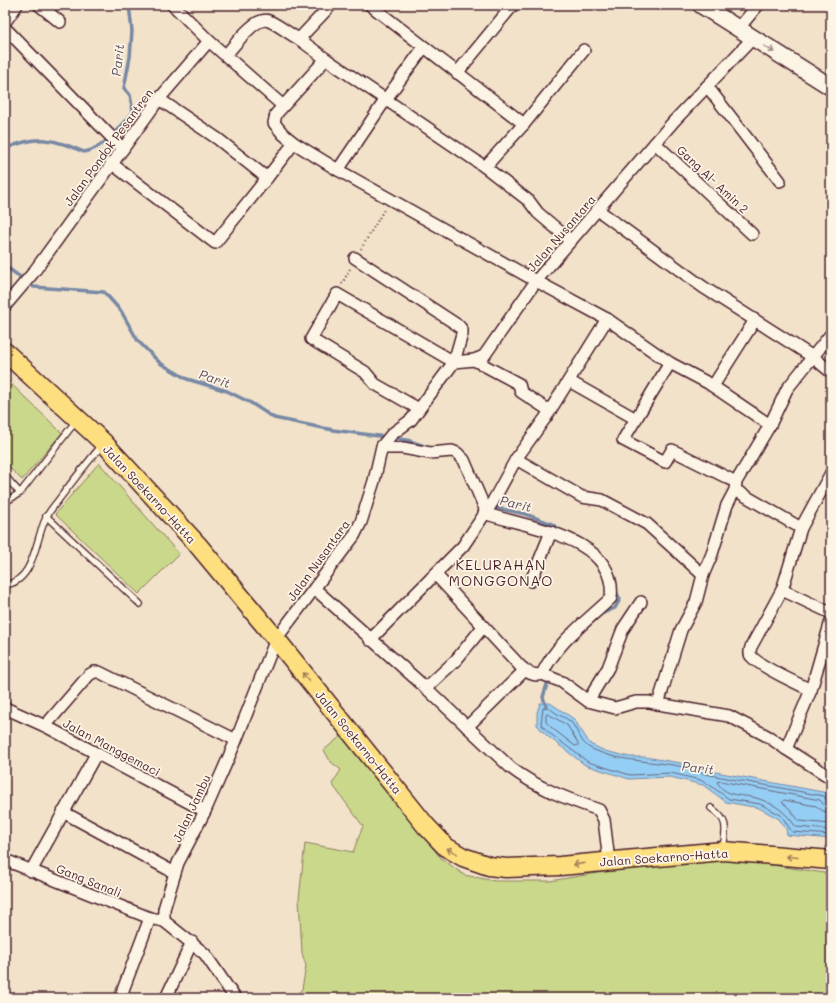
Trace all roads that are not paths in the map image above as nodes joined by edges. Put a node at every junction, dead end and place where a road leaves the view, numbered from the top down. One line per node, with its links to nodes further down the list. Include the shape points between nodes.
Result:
1 (17, 5): 10 (street)
2 (39, 5): 11 (street)
3 (173, 5): 9 (street)
4 (331, 5): 15 (street)
5 (370, 5): 17 (street)
6 (512, 5): 21 (street)
7 (701, 5): 13 (main road)
8 (758, 5): 13 (street)
9 (186, 9): 16 (street)
10 (5, 22)
11 (60, 22)
12 (5, 28): 30 (street)
13 (738, 29): 14 (main road)
14 (753, 38): 22 (street, Jalan Nusantara); 23 (main road, one-way to 23)
15 (299, 40): 19 (street, via 270,21 262,20 251,27); 20 (street)
16 (209, 41): 19 (street); 24 (street, Jalan Pondok Pesantren)
17 (424, 47): 21 (street); 25 (street)
18 (584, 50): 27 (street)
19 (226, 55): 26 (street)
20 (326, 59): 25 (street); 26 (street)
21 (457, 73): 27 (street)
22 (707, 86): 29 (street, Jalan Nusantara); 35 (street)
23 (831, 87)
24 (159, 99): 30 (street, Jalan Pondok Pesantren); 34 (street, via 218,139)
25 (386, 99): 32 (street); 33 (street)
26 (282, 105): 28 (street, via 274,117 274,123)
27 (524, 124): 32 (street)
28 (294, 143): 33 (street); 34 (street)
29 (655, 143): 36 (street, Jalan Nusantara); 37 (street, Gang Al- Amin 2)
30 (123, 149): 31 (street, Jalan Pondok Pesantren)
31 (111, 164): 34 (street, via 215,243); 41 (street, Jalan Pondok Pesantren, via 33,273)
32 (485, 167): 38 (street, via 528,201)
33 (338, 170): 40 (street)
34 (267, 178)
35 (780, 181)
36 (598, 210): 38 (street, Jalan Nusantara); 43 (street, via 703,287)
37 (752, 234)
38 (571, 241): 40 (street, Jalan Nusantara)
39 (355, 258): 48 (street, via 459,326 462,334)
40 (536, 281): 42 (street); 47 (street, Jalan Nusantara, via 484,356)
41 (5, 306)
42 (607, 318): 49 (street); 51 (street)
43 (755, 320): 46 (street); 52 (street)
44 (831, 334): 46 (street)
45 (5, 352): 55 (highway, Jalan Soekarno-Hatta)
46 (813, 357): 50 (street); 57 (street, via 787,389)
47 (474, 360): 48 (street); 54 (street, via 519,384 521,392)
48 (454, 362): 53 (street); 53 (street, via 337,294 311,339 365,372 375,384)
49 (670, 363): 52 (street); 56 (street)
50 (831, 372)
51 (569, 381): 54 (street); 56 (street)
52 (714, 386): 57 (street)
53 (419, 409): 59 (street, via 412,420 392,434)
54 (550, 411): 60 (street)
55 (78, 419): 58 (highway, Jalan Soekarno-Hatta); 64 (lane)
56 (636, 419): 63 (street, via 623,440 665,462 672,450)
57 (770, 425): 63 (street)
58 (104, 443): 67 (lane); 81 (highway, Jalan Soekarno-Hatta, via 197,544)
59 (382, 447): 66 (street, via 403,448 430,454 457,452 464,460); 74 (street, Jalan Nusantara, via 361,522 354,536)
60 (516, 459): 66 (street); 71 (street, via 582,497 602,500 647,524)
61 (831, 473): 68 (street)
62 (5, 476): 64 (lane)
63 (736, 486): 68 (street); 71 (street)
64 (20, 493): 65 (lane)
65 (5, 502)
66 (488, 509): 69 (street, via 510,522); 70 (street, via 463,546)
67 (46, 516): 73 (lane, via 38,535 32,562 22,576 10,585); 77 (lane)
68 (801, 528): 75 (street)
69 (551, 532): 72 (street); 84 (street, via 568,538 600,559 608,571 612,585 611,598 568,636)
70 (436, 575): 80 (street); 82 (street)
71 (703, 575): 88 (street, via 696,602 681,630)
72 (531, 581)
73 (5, 585)
74 (314, 589): 81 (street, Jalan Nusantara); 82 (street)
75 (782, 590): 78 (street); 86 (street, via 751,647 750,655)
76 (641, 602): 87 (street, via 623,629 608,668)
77 (140, 604)
78 (831, 614)
79 (831, 621): 86 (street)
80 (483, 627): 83 (street); 85 (street, via 456,660)
81 (276, 639): 92 (street, Jalan Jambu); 102 (highway, Jalan Soekarno-Hatta, one-way to 81, via 506,868 473,861 446,847 426,826)
82 (370, 640): 85 (street)
83 (525, 670): 84 (street, via 536,675); 91 (street)
84 (542, 674): 87 (street, via 552,676)
85 (426, 688): 91 (street)
86 (810, 690): 93 (street)
87 (588, 701): 88 (street, via 615,708 636,702)
88 (658, 704): 93 (street, via 729,716)
89 (5, 708): 90 (street, Jalan Manggemaci)
90 (45, 726): 92 (street, via 89,675 99,672); 94 (street, Jalan Manggemaci)
91 (467, 727): 102 (street, via 500,759 526,779 556,794 599,810 604,820)
92 (236, 740): 97 (street, Jalan Jambu)
93 (786, 749): 95 (street)
94 (96, 754): 97 (street, Jalan Manggemaci); 98 (street)
95 (831, 778)
96 (711, 808): 99 (lane, via 720,814 726,825)
97 (205, 811): 104 (street, Jalan Jambu)
98 (63, 812): 103 (street); 104 (street)
99 (723, 851): 101 (highway, Jalan Soekarno-Hatta, one-way to 99); 102 (highway, Jalan Soekarno-Hatta)
100 (5, 860): 103 (street, Gang Sanali)
101 (831, 860)
102 (609, 861)
103 (30, 871): 105 (street, Gang Sanali)
104 (175, 873): 106 (street, Jalan Jambu, via 164,909)
105 (150, 918): 106 (street, Gang Sanali); 108 (street)
106 (164, 921): 107 (street)
107 (192, 942): 109 (street); 110 (street, via 206,954)
108 (120, 998)
109 (166, 998)
110 (236, 998)

